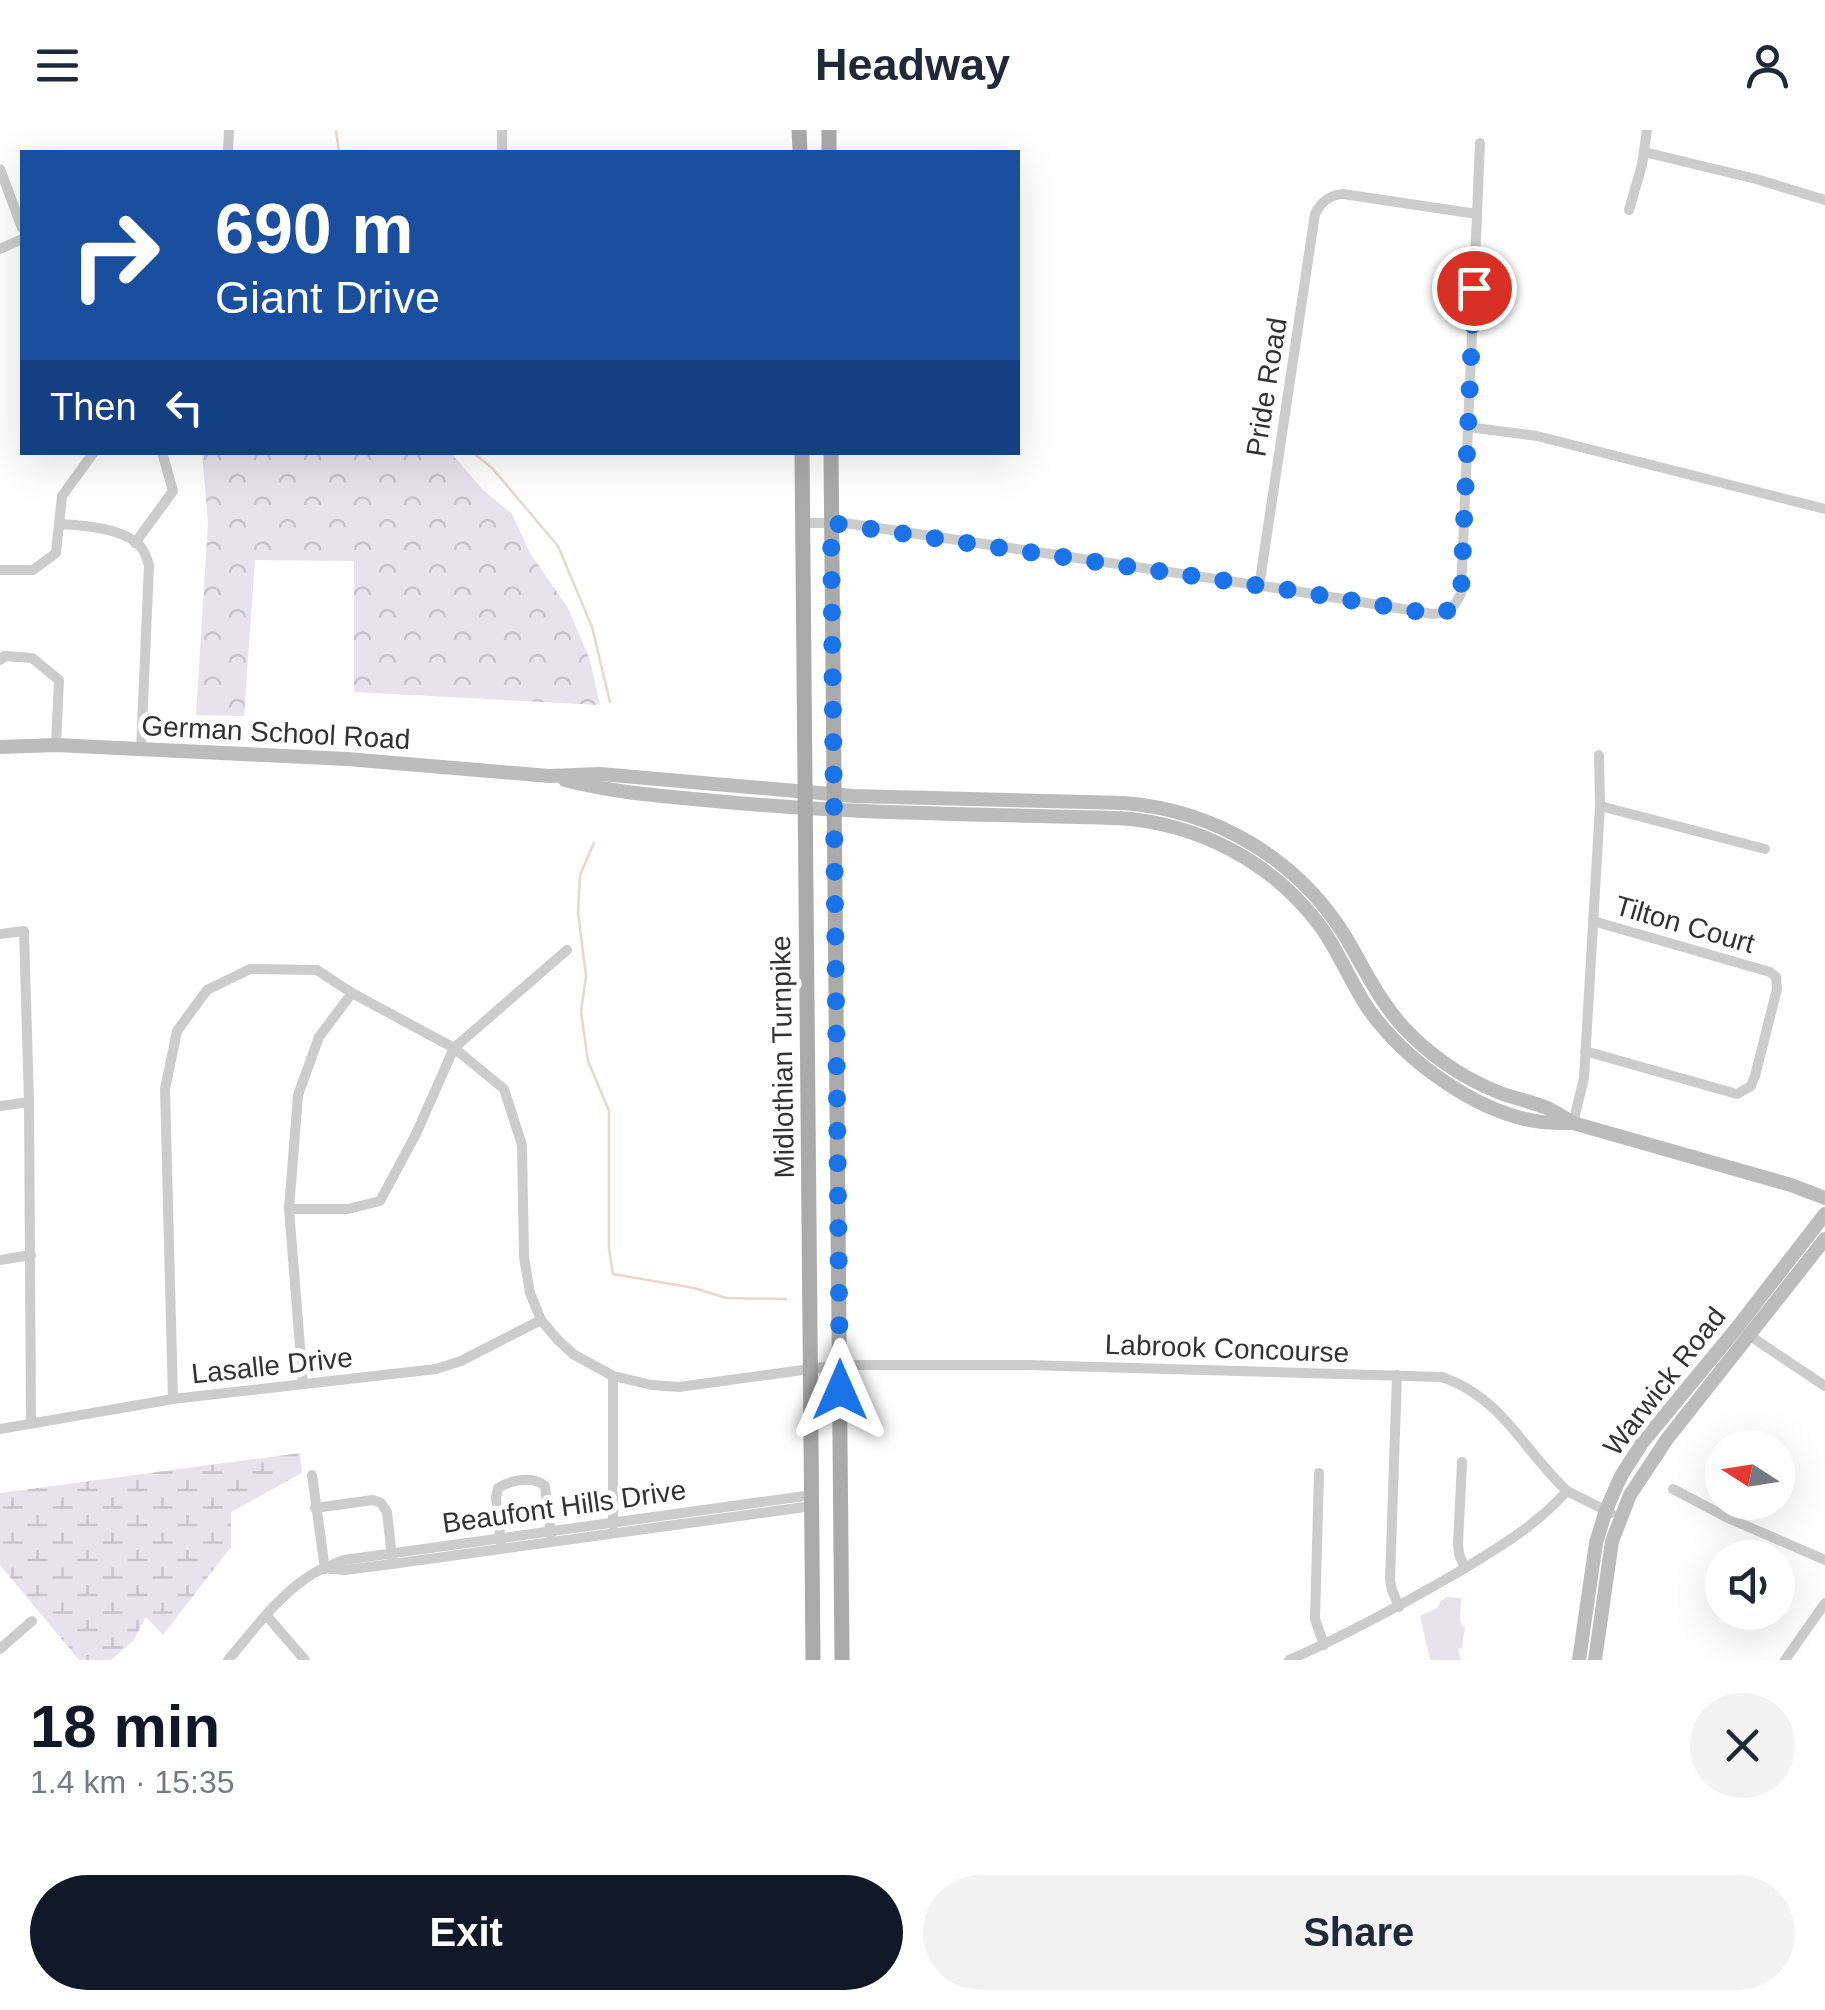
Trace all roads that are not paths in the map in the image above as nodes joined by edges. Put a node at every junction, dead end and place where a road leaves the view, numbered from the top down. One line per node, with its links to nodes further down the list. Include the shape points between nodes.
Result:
1 (1647, 130): 3 (street)
2 (1480, 143): 7 (street)
3 (1644, 152): 5 (street); 6 (street)
4 (0, 169): 8 (street)
5 (1825, 200)
6 (1629, 210)
7 (1477, 214): 9 (street); 20 (street, Pride Road, via 1343,194 1319,206)
8 (20, 223)
9 (1468, 427): 14 (street, via 1537,436); 20 (street, via 1461,593 1450,610 1433,614)
10 (92, 455): 17 (street, via 62,496)
11 (163, 455): 18 (street, via 173,490)
12 (802, 455): 15 (main road, Midlothian Turnpike)
13 (831, 455): 16 (main road, Midlothian Turnpike)
14 (1825, 510)
15 (802, 523): 16 (street); 26 (main road, Midlothian Turnpike)
16 (831, 523): 20 (street); 27 (main road, Midlothian Turnpike)
17 (59, 524): 18 (street, via 88,525); 19 (street, via 56,553 33,570)
18 (135, 542): 24 (street, via 149,565)
19 (0, 570)
20 (1259, 587)
21 (0, 660): 22 (street, via 32,658 58,680)
22 (56, 745): 23 (street, German School Road); 24 (street, German School Road)
23 (0, 747)
24 (141, 750): 26 (street, German School Road, via 600,774)
25 (1599, 755): 28 (street)
26 (805, 801): 27 (street, German School Road); 48 (main road, Midlothian Turnpike)
27 (834, 803): 38 (street, German School Road, via 1088,810 1219,843 1302,905 1376,1019 1430,1072 1496,1108 1540,1122); 47 (main road, Midlothian Turnpike)
28 (1600, 806): 29 (street); 30 (street)
29 (1765, 849)
30 (1593, 921): 35 (street); 35 (street, Tilton Court, via 1770,972 1777,989 1755,1076 1737,1094)
31 (0, 934): 36 (street, via 24,931)
32 (567, 950): 34 (street)
33 (352, 994): 34 (street); 40 (street, via 319,1036 298,1096); 53 (street, via 317,970 250,969 207,990 177,1031 165,1089)
34 (454, 1048): 40 (street, via 380,1200 348,1210); 45 (street, via 504,1089 522,1145 526,1280)
35 (1585, 1050): 38 (street)
36 (29, 1102): 37 (street); 43 (street)
37 (0, 1106)
38 (1573, 1123): 39 (street, German School Road)
39 (1825, 1198)
40 (289, 1210): 51 (street)
41 (1825, 1214): 46 (street, Warwick Road)
42 (1825, 1239): 46 (street, Warwick Road)
43 (31, 1255): 44 (street); 54 (street)
44 (0, 1260)
45 (541, 1320): 50 (street, Labrook Concourse, via 574,1354); 51 (street, Lasalle Drive, via 436,1369)
46 (1742, 1332): 52 (street); 63 (street, Warwick Road, via 1642,1443); 64 (street, Warwick Road)
47 (840, 1365): 48 (street, Labrook Concourse); 49 (street, Labrook Concourse); 81 (main road, Midlothian Turnpike)
48 (811, 1368): 50 (street, Labrook Concourse, via 690,1387); 61 (main road, Midlothian Turnpike)
49 (1397, 1375): 60 (street, Labrook Concourse, via 1442,1377 1478,1393); 73 (street, via 1390,1580)
50 (613, 1376): 65 (street)
51 (303, 1384): 53 (street, Lasalle Drive)
52 (1825, 1386)
53 (172, 1399): 54 (street, Lasalle Drive)
54 (31, 1423): 55 (street, Lasalle Drive)
55 (0, 1429)
56 (1462, 1462): 70 (street, via 1458,1554)
57 (1319, 1473): 76 (street, via 1316,1619)
58 (312, 1474): 62 (street)
59 (1673, 1489): 69 (street)
60 (1567, 1491): 63 (street); 70 (street, via 1533,1525)
61 (812, 1501): 65 (street, Beaufont Hills Drive); 80 (main road, Midlothian Turnpike)
62 (315, 1508): 68 (street, via 381,1503); 71 (street)
63 (1606, 1510): 64 (street); 83 (street, Warwick Road)
64 (1620, 1517): 84 (street, Warwick Road)
65 (613, 1528): 66 (street, Beaufont Hills Drive)
66 (551, 1536): 67 (street, Beaufont Hills Drive); 67 (street, via 544,1486 531,1479 498,1488)
67 (501, 1543): 68 (street, Beaufont Hills Drive)
68 (392, 1558): 71 (street, Beaufont Hills Drive)
69 (1825, 1560)
70 (1465, 1568): 73 (street)
71 (324, 1569): 74 (street)
72 (1825, 1603): 85 (street)
73 (1399, 1607): 76 (street)
74 (266, 1615): 78 (street); 79 (street)
75 (32, 1622): 77 (street)
76 (1324, 1645): 82 (street)
77 (0, 1649)
78 (228, 1660)
79 (305, 1660)
80 (813, 1660)
81 (842, 1660)
82 (1289, 1660)
83 (1579, 1660)
84 (1595, 1660)
85 (1785, 1660)

